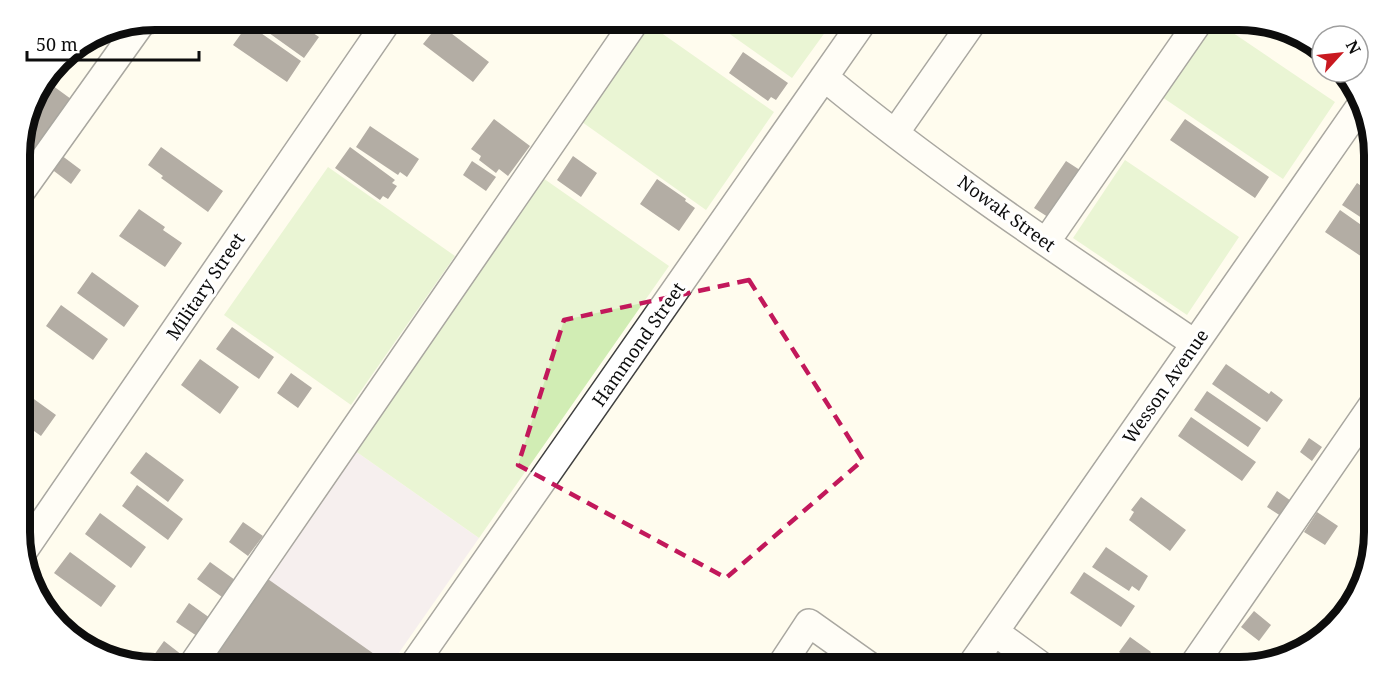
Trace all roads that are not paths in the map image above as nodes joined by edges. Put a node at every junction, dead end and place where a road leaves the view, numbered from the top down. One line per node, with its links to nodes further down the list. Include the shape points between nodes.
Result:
1 (381, 30): 14 (street, Military Street)
2 (629, 30): 16 (street)
3 (857, 30): 7 (street, Hammond Street)
4 (967, 30): 9 (street)
5 (1193, 30): 11 (street)
6 (135, 32): 10 (street)
7 (824, 77): 9 (street, Nowak Street); 17 (street, Hammond Street)
8 (1356, 112): 12 (street, Wesson Avenue)
9 (895, 133): 11 (street, Nowak Street)
10 (30, 179)
11 (1046, 242): 12 (street, Nowak Street)
12 (1194, 343): 15 (street, Wesson Avenue)
13 (1364, 418): 22 (street)
14 (31, 541)
15 (995, 632): 20 (street, Wesson Avenue); 21 (street)
16 (199, 657)
17 (420, 657)
18 (787, 657): 19 (street, via 809,623)
19 (857, 657)
20 (977, 657)
21 (1029, 657)
22 (1199, 657)

